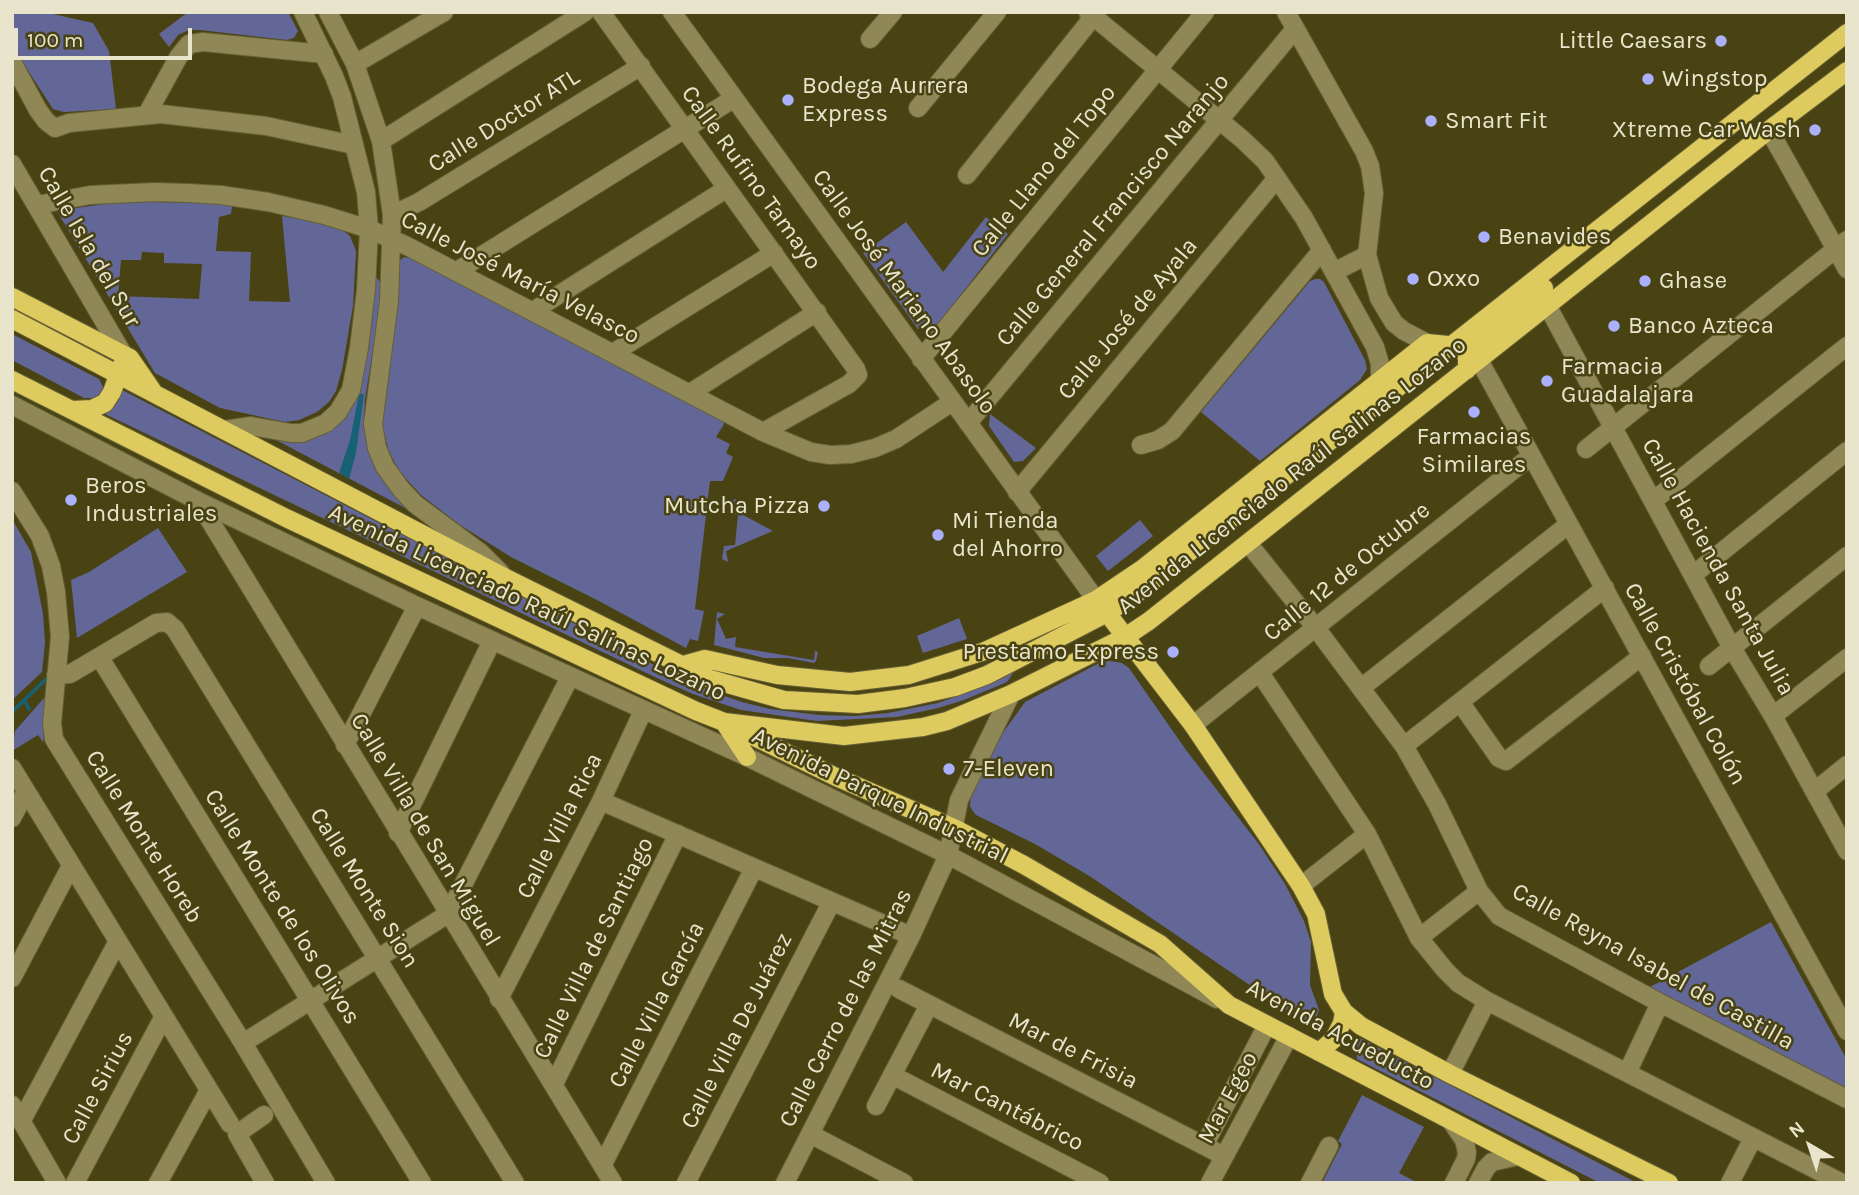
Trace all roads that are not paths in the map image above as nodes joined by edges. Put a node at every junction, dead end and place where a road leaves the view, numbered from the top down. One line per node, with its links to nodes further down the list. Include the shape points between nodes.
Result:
1 (303, 12): 15 (street)
2 (328, 12): 17 (street)
3 (444, 12): 17 (street)
4 (585, 12): 27 (street)
5 (601, 12): 18 (street, Calle Rufino Tamayo)
6 (672, 12): 21 (street, Calle José Mariano Abasolo)
7 (893, 12): 14 (street)
8 (997, 12): 22 (street)
9 (1205, 12): 19 (street, Calle Llano del Topo)
10 (1286, 12): 12 (street)
11 (1093, 14): 19 (street); 30 (street)
12 (1295, 29): 24 (street, Calle General Francisco Naranjo); 40 (street, via 1370,166 1374,193)
13 (1847, 33): 41 (main road)
14 (870, 39)
15 (324, 54): 23 (street, via 189,44); 28 (street, via 342,97)
16 (12, 62): 23 (street, via 38,110 54,127)
17 (355, 64): 27 (street)
18 (641, 66): 25 (street, Calle Rufino Tamayo); 34 (street, Calle Doctor ATL)
19 (1159, 69): 24 (street); 55 (street, Calle Llano del Topo)
20 (1847, 71): 26 (main road, Avenida Licenciado Raúl Salinas Lozano)
21 (733, 99): 25 (street); 55 (street, Calle José Mariano Abasolo)
22 (918, 108)
23 (147, 114): 28 (street, via 229,120)
24 (1220, 120): 31 (street); 65 (street, Calle General Francisco Naranjo)
25 (685, 128): 32 (street, Calle Rufino Tamayo); 43 (street)
26 (1769, 130): 37 (street); 46 (main road, Avenida Licenciado Raúl Salinas Lozano)
27 (381, 141): 34 (street)
28 (354, 145): 35 (street, via 366,192)
29 (12, 164): 33 (street, Calle Isla del Sur)
30 (967, 175)
31 (1277, 178): 38 (street); 74 (street, Calle José de Ayala)
32 (726, 189): 39 (street, Calle Rufino Tamayo); 47 (street)
33 (37, 205): 35 (street, Calle José María Velasco, via 122,193 221,195 286,205); 54 (street, Calle Isla del Sur)
34 (392, 215): 36 (street)
35 (369, 229): 36 (street, Calle José María Velasco); 67 (street, via 359,348 351,390 338,412 302,433 251,426)
36 (391, 238): 43 (street, Calle José María Velasco); 81 (street, via 389,301 373,424 377,448 385,467 415,504 481,552)
37 (1841, 244): 42 (street); 66 (street)
38 (1322, 250): 44 (street); 69 (street, via 1172,430)
39 (774, 253): 48 (street, Calle Rufino Tamayo); 53 (street)
40 (1367, 255): 44 (street); 50 (street, via 1379,298 1394,323)
41 (1556, 265): 51 (main road); 56 (main road, via 1548,285 1478,342)
42 (1847, 269)
43 (457, 271): 47 (street, Calle José María Velasco)
44 (1334, 272): 59 (street, via 1378,355)
45 (12, 297): 54 (main road)
46 (1548, 307): 56 (main road, Avenida Licenciado Raúl Salinas Lozano); 66 (street, Calle Hacienda Santa Julia)
47 (533, 311): 53 (street, Calle José María Velasco)
48 (817, 312): 61 (street); 68 (street, Calle Rufino Tamayo, via 858,375)
49 (12, 319): 57 (main road, Avenida Licenciado Raúl Salinas Lozano)
50 (1427, 343): 51 (main road); 59 (main road)
51 (1453, 345): 56 (main road, via 1462,349); 84 (main road, via 1162,576)
52 (1847, 346): 76 (street)
53 (613, 353): 61 (street, Calle José María Velasco)
54 (123, 355): 57 (main road); 60 (main road, via 130,358)
55 (921, 359): 62 (street, Calle José Mariano Abasolo)
56 (1473, 365): 72 (street, Calle Cristóbal Colón); 78 (main road, Avenida Licenciado Raúl Salinas Lozano)
57 (120, 375): 60 (main road, Avenida Licenciado Raúl Salinas Lozano); 64 (main road, via 105,403)
58 (12, 380): 64 (main road, Avenida Licenciado Raúl Salinas Lozano)
59 (1380, 382): 84 (main road)
60 (154, 393): 67 (main road, Avenida Licenciado Raúl Salinas Lozano)
61 (690, 393): 68 (street, Calle José María Velasco)
62 (952, 402): 65 (street, Calle José Mariano Abasolo); 68 (street, Calle José María Velasco, via 896,439 851,454 811,452)
63 (12, 405): 75 (street, Avenida Parque Industrial)
64 (72, 410): 103 (main road, Avenida Licenciado Raúl Salinas Lozano, via 286,518)
65 (968, 423): 74 (street, Calle José Mariano Abasolo)
66 (1613, 427): 70 (street); 76 (street, Calle Hacienda Santa Julia)
67 (223, 430): 81 (main road, Avenida Licenciado Raúl Salinas Lozano)
68 (763, 432)
69 (1141, 445)
70 (1586, 449)
71 (1847, 451): 80 (street)
72 (1531, 456): 77 (street, Calle Cristóbal Colón); 85 (street, Calle 12 de Octubre)
73 (12, 491): 96 (street, Calle Monte Horeb, via 40,536 51,566 60,637)
74 (1017, 492): 84 (street, Calle José Mariano Abasolo)
75 (198, 501): 83 (street, Avenida Parque Industrial); 105 (street, Calle Villa de San Miguel)
76 (1653, 501): 80 (street, Calle Hacienda Santa Julia)
77 (1569, 524): 82 (street, Calle Cristóbal Colón); 98 (street)
78 (1248, 543): 85 (street, Calle Reyna Isabel de Castilla); 87 (main road, Avenida Licenciado Raúl Salinas Lozano)
79 (1847, 556): 89 (street)
80 (1693, 575): 89 (street, Calle Hacienda Santa Julia)
81 (506, 578): 93 (main road, Avenida Licenciado Raúl Salinas Lozano)
82 (1605, 588): 90 (street, Calle Cristóbal Colón); 100 (street)
83 (417, 606): 88 (street, Avenida Parque Industrial); 105 (street)
84 (1101, 606): 86 (main road); 87 (main road, Avenida Acueducto); 93 (main road, via 909,675 850,682 777,675 705,659)
85 (1316, 628): 95 (street, Calle 12 de Octubre); 98 (street, Calle Reyna Isabel de Castilla)
86 (1069, 633): 93 (main road, Avenida Licenciado Raúl Salinas Lozano, via 987,676 955,687 858,704 784,700 729,686); 99 (main road, via 1058,648 1026,666)
87 (1125, 637): 99 (main road, Avenida Licenciado Raúl Salinas Lozano); 104 (main road, Avenida Acueducto)
88 (492, 640): 97 (street, Avenida Parque Industrial); 115 (street)
89 (1732, 648): 94 (street); 102 (street, Calle Hacienda Santa Julia)
90 (1642, 656): 100 (street, via 1506,761 1499,758); 142 (street, Calle Cristóbal Colón)
91 (100, 658): 96 (street, via 71,674); 129 (street, Calle Monte Sion, via 156,623 167,622 176,629); 133 (street, Calle Monte de los Olivos)
92 (1847, 658): 102 (street)
93 (680, 666)
94 (1709, 666)
95 (1260, 673): 104 (street, Calle 12 de Octubre); 117 (street)
96 (57, 675): 144 (street, Calle Monte Horeb, via 52,723 56,743)
97 (570, 677): 101 (street, Avenida Parque Industrial); 125 (street)
98 (1361, 688): 106 (street, Calle Reyna Isabel de Castilla)
99 (1011, 694): 103 (main road, Avenida Licenciado Raúl Salinas Lozano, via 947,721 884,733 811,734); 114 (street, Calle Cerro de las Mitras, via 958,800)
100 (1460, 702): 106 (street)
101 (643, 711): 107 (street, Avenida Parque Industrial); 112 (street, Calle Villa Rica)
102 (1773, 716): 111 (street, Calle Hacienda Santa Julia)
103 (724, 722): 107 (main road); 114 (main road, Avenida Acueducto)
104 (1193, 725): 122 (main road, Avenida Acueducto)
105 (345, 745): 115 (street, Calle Villa de San Miguel)
106 (1404, 746): 123 (street, Calle Reyna Isabel de Castilla)
107 (747, 757): 119 (street, Avenida Parque Industrial)
108 (1847, 765): 111 (street)
109 (12, 768): 110 (street)
110 (26, 791): 113 (street); 120 (street)
111 (1815, 791): 118 (street, Calle Hacienda Santa Julia)
112 (601, 801): 116 (street); 132 (street, Calle Villa Rica)
113 (12, 818)
114 (954, 828): 119 (street, Calle Cerro de las Mitras); 137 (main road, Avenida Acueducto, via 1160,944)
115 (398, 832): 125 (street, Calle Villa de San Miguel)
116 (678, 834): 121 (street); 150 (street, Calle Villa de Santiago)
117 (1367, 834): 122 (street); 127 (street)
118 (1847, 851)
119 (948, 855): 126 (street, Calle Cerro de las Mitras); 137 (street, Avenida Parque Industrial)
120 (71, 866): 128 (street); 130 (street)
121 (754, 868): 124 (street); 164 (street, Calle Villa García)
122 (1301, 886): 138 (main road, Avenida Acueducto, via 1316,914 1333,994)
123 (1479, 891): 127 (street); 135 (street, Calle Reyna Isabel de Castilla, via 1505,920)
124 (831, 902): 126 (street); 176 (street, Calle Villa De Juárez)
125 (448, 914): 129 (street); 132 (street, Calle Villa de San Miguel)
126 (911, 936): 158 (street, Calle Cerro de las Mitras)
127 (1419, 938): 134 (street, via 1445,970)
128 (118, 941): 139 (street); 154 (street)
129 (379, 959): 133 (street); 174 (street, Calle Monte Sion)
130 (12, 978)
131 (899, 989): 136 (street, Mar de Frisia)
132 (499, 999): 150 (street, Calle Villa de San Miguel)
133 (311, 1001): 144 (street); 173 (street, Calle Monte de los Olivos)
134 (1487, 1001): 147 (street); 148 (street)
135 (1660, 1003): 147 (street); 152 (street, Calle Reyna Isabel de Castilla)
136 (929, 1004): 149 (street); 160 (street, Mar de Frisia)
137 (1229, 1005): 140 (main road, Avenida Acueducto)
138 (1343, 1012): 141 (main road, Avenida Acueducto); 145 (main road, via 1334,1040)
139 (164, 1016): 151 (street); 168 (street, Calle Sirius)
140 (1267, 1025): 143 (main road, Avenida Acueducto); 160 (street, Mar Egeo)
141 (1361, 1026): 146 (main road, via 1343,1041); 148 (main road, Avenida Acueducto)
142 (1847, 1031)
143 (1289, 1036): 145 (main road, Avenida Acueducto); 162 (street, Mar Egeo)
144 (243, 1043): 172 (street, Calle Monte Horeb)
145 (1319, 1052): 146 (main road, Avenida Acueducto)
146 (1343, 1065): 156 (main road, Avenida Acueducto)
147 (1628, 1071): 159 (street)
148 (1450, 1074): 184 (main road, Avenida Acueducto)
149 (892, 1075): 153 (street); 179 (street, Mar Cantábrico)
150 (554, 1084): 164 (street, Calle Villa de San Miguel)
151 (209, 1090): 157 (street); 169 (street)
152 (1847, 1099)
153 (876, 1106)
154 (17, 1112): 167 (street)
155 (264, 1115): 165 (street, via 237,1134)
156 (1451, 1121): 163 (main road, Avenida Acueducto); 166 (street, via 1467,1148)
157 (230, 1124)
158 (810, 1134): 177 (street, Calle Cerro de las Mitras); 178 (street)
159 (1753, 1138): 185 (street); 186 (street)
160 (1204, 1146): 162 (street, Mar de Frisia)
161 (1329, 1146): 181 (street)
162 (1224, 1156): 180 (street, Mar Egeo)
163 (1518, 1156): 182 (street, via 1492,1162); 183 (main road, Avenida Acueducto)
164 (603, 1164): 175 (street, Calle Villa de San Miguel)
165 (255, 1166): 170 (street); 171 (street)
166 (1456, 1178): 182 (street)
167 (57, 1183)
168 (75, 1183)
169 (158, 1183)
170 (246, 1183)
171 (265, 1183)
172 (326, 1183)
173 (422, 1183)
174 (515, 1183)
175 (613, 1183)
176 (686, 1183)
177 (785, 1183)
178 (904, 1183)
179 (1100, 1183)
180 (1210, 1183)
181 (1310, 1183)
182 (1478, 1183)
183 (1571, 1183)
184 (1669, 1183)
185 (1730, 1183)
186 (1842, 1183)

